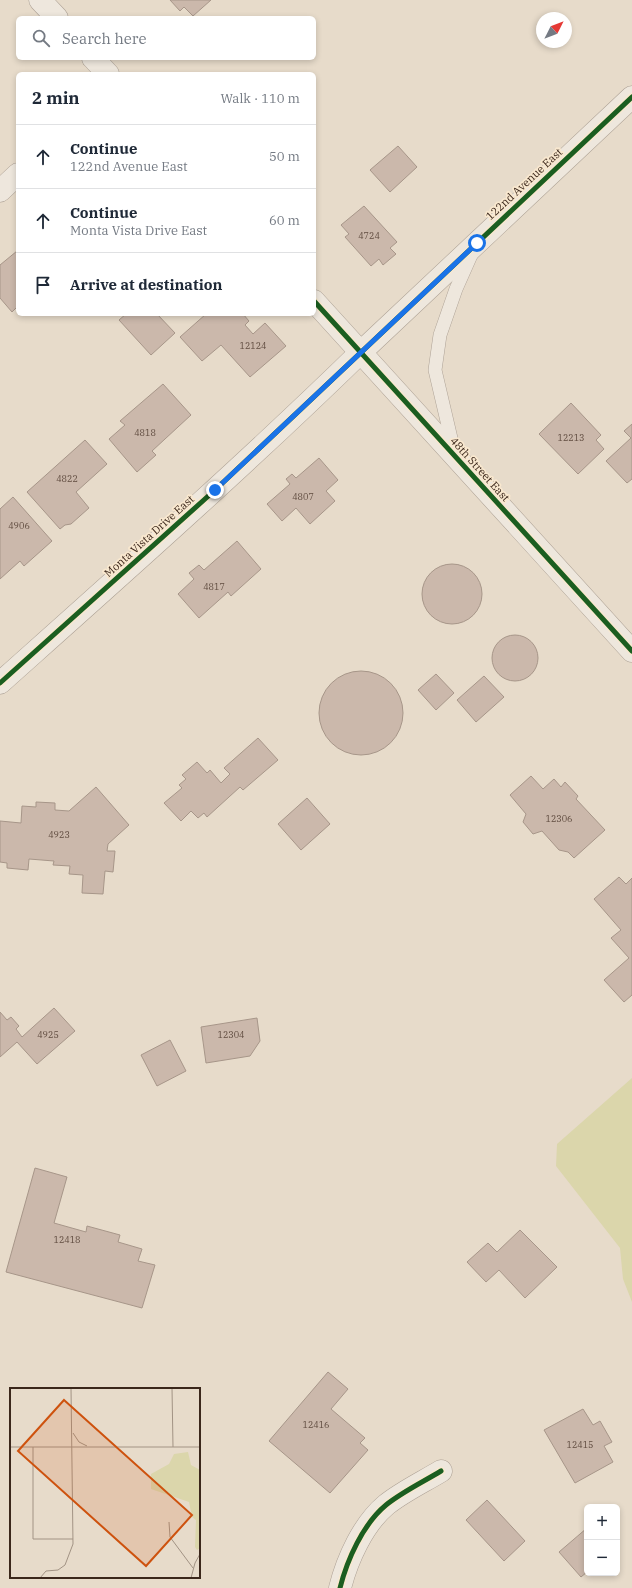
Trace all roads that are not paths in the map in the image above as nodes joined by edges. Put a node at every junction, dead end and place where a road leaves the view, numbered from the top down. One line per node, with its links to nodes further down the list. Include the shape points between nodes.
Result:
1 (40, 0): 2 (street)
2 (55, 16)
3 (95, 60): 4 (street)
4 (106, 72)
5 (632, 97): 8 (street, 122nd Avenue East)
6 (16, 176): 7 (street)
7 (0, 191)
8 (477, 243): 10 (street, 122nd Avenue East); 11 (lane, via 456,289 440,335 435,370)
9 (316, 303): 10 (street, 48th Street East)
10 (361, 352): 11 (street, 48th Street East); 13 (street, Monta Vista Drive East, via 215,490)
11 (455, 456): 12 (street, 48th Street East)
12 (632, 651)
13 (0, 683)
14 (441, 1471): 15 (street, via 385,1506 364,1530 344,1572)
15 (340, 1588)

